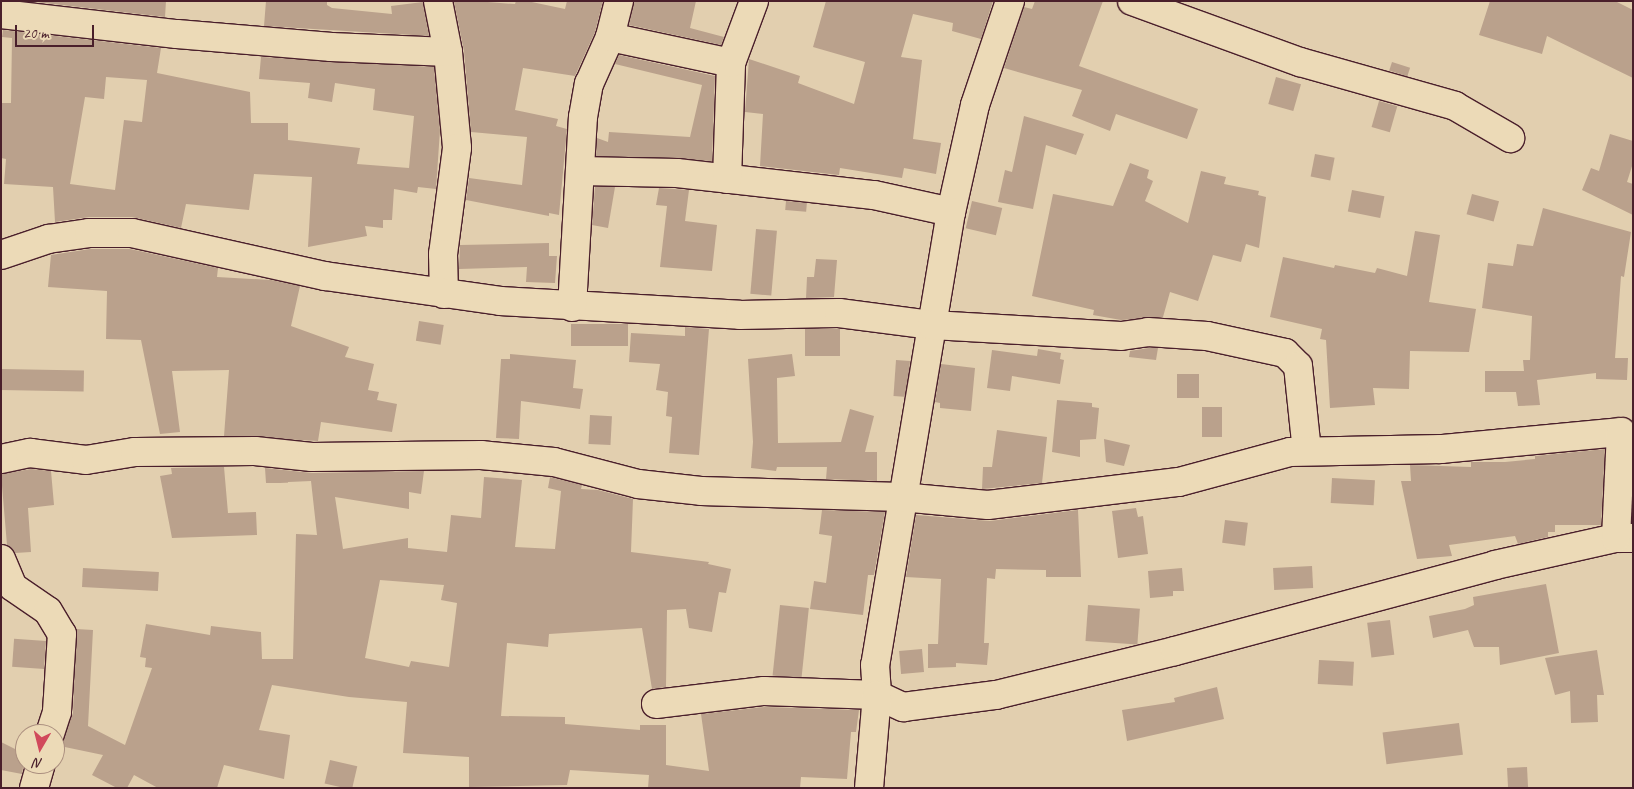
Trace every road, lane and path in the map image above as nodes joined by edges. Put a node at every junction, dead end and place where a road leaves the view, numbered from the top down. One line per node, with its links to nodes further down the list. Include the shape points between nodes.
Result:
1 (438, 1): 8 (street)
2 (619, 1): 7 (street)
3 (754, 1): 9 (street)
4 (1010, 1): 13 (street, via 975,105)
5 (1132, 1): 10 (street, via 1300,62 1455,106)
6 (1, 14): 8 (street, via 215,38)
7 (610, 37): 9 (street); 11 (street, via 589,84)
8 (448, 52): 15 (street, via 456,148 443,254)
9 (730, 63): 12 (street)
10 (1510, 138)
11 (580, 171): 12 (street, via 677,173); 16 (street)
12 (727, 179): 13 (street, via 874,194)
13 (950, 212): 17 (street)
14 (1, 255): 15 (street, via 48,239 89,233 132,233 325,276)
15 (444, 294): 16 (street)
16 (572, 307): 17 (street, via 740,315 839,313)
17 (932, 325): 18 (street, via 1121,336 1148,332 1207,336 1285,353 1298,366); 20 (street)
18 (1307, 451): 20 (street, via 1255,460 1179,482 1096,494 988,505); 21 (street, via 1441,449 1621,432)
19 (1, 459): 20 (street, via 30,453 86,460 135,452 255,451 312,457 481,455 554,462 638,484 701,491)
20 (901, 497): 23 (street, via 875,665)
21 (1624, 538): 23 (street, via 1495,564 1175,651 996,695 903,707)
22 (1, 559): 25 (street, via 13,587 48,610 62,634 57,712)
23 (877, 695): 24 (street, via 764,691); 28 (street)
24 (656, 704)
25 (53, 724)
26 (38, 774): 27 (street)
27 (34, 788)
28 (870, 788)

